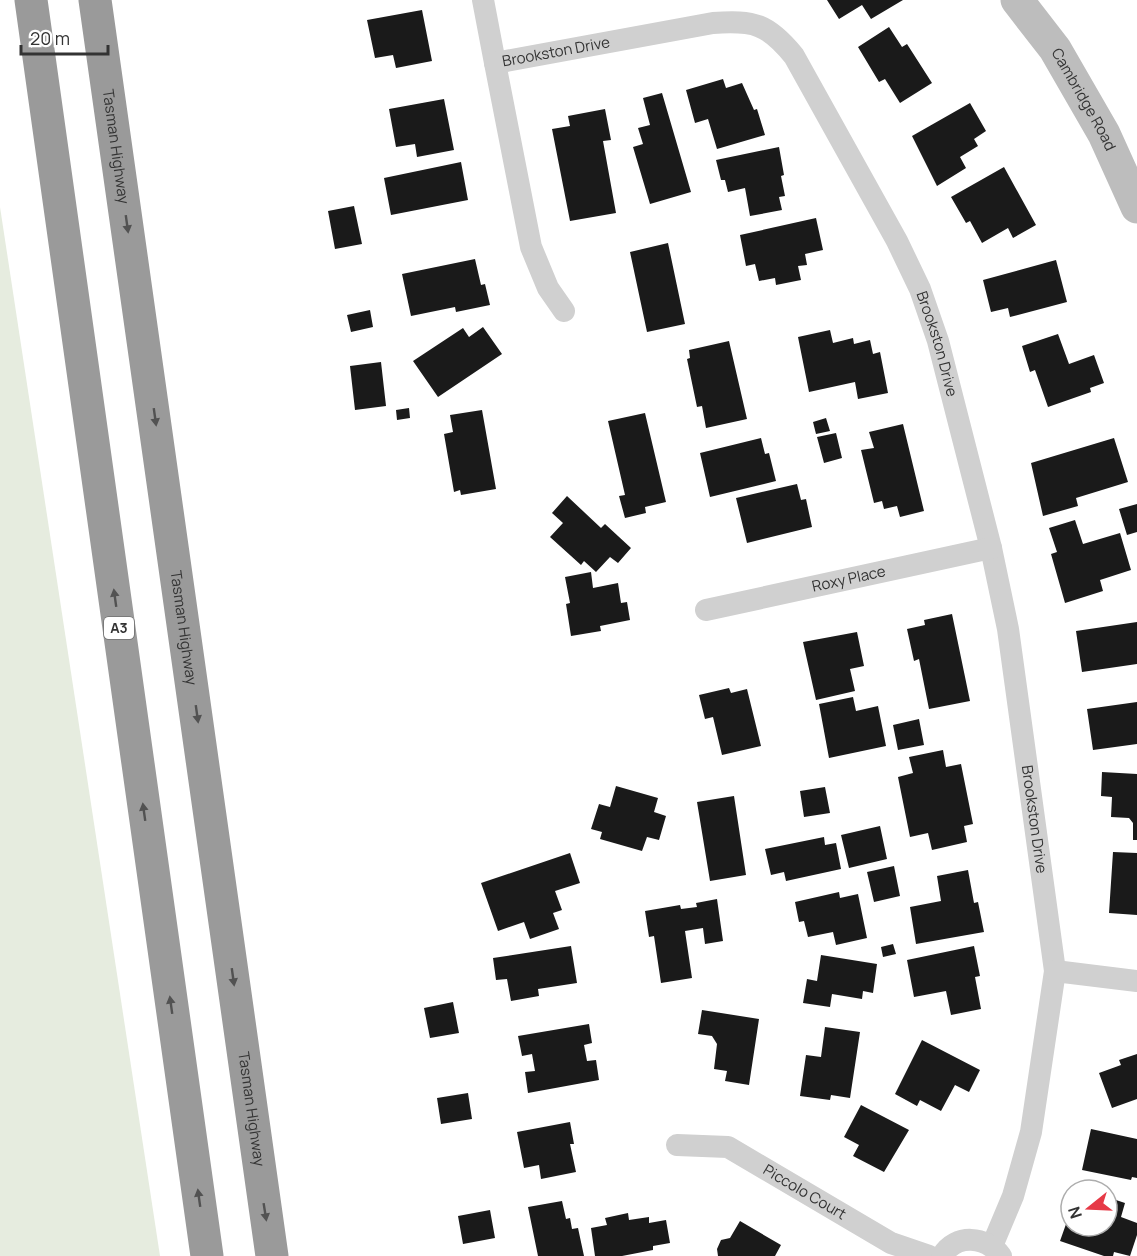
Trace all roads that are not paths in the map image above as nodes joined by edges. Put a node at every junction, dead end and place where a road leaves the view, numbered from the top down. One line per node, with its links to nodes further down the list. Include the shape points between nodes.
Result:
1 (31, 0): 14 (highway, A3, one-way to 1)
2 (95, 0): 15 (highway, Tasman Highway, one-way to 15)
3 (483, 0): 5 (street, Brookston Drive)
4 (1017, 0): 6 (main road, Cambridge Road, via 1054,49 1104,134)
5 (495, 63): 7 (street, Brookston Drive, via 531,247 548,288); 8 (street, Brookston Drive, via 713,23 739,21 761,25 778,36 800,66 920,289 938,340)
6 (1137, 207)
7 (564, 311)
8 (991, 548): 9 (street, Roxy Place); 10 (street, Brookston Drive, via 1008,629)
9 (706, 610)
10 (1055, 970): 11 (street); 13 (street, Brookston Drive, via 1031,1132)
11 (1137, 981)
12 (677, 1145): 16 (street, Piccolo Court, via 728,1147 891,1243)
13 (997, 1251): 17 (street, via 983,1241 963,1240)
14 (207, 1256)
15 (272, 1256)
16 (929, 1256)
17 (942, 1256)

